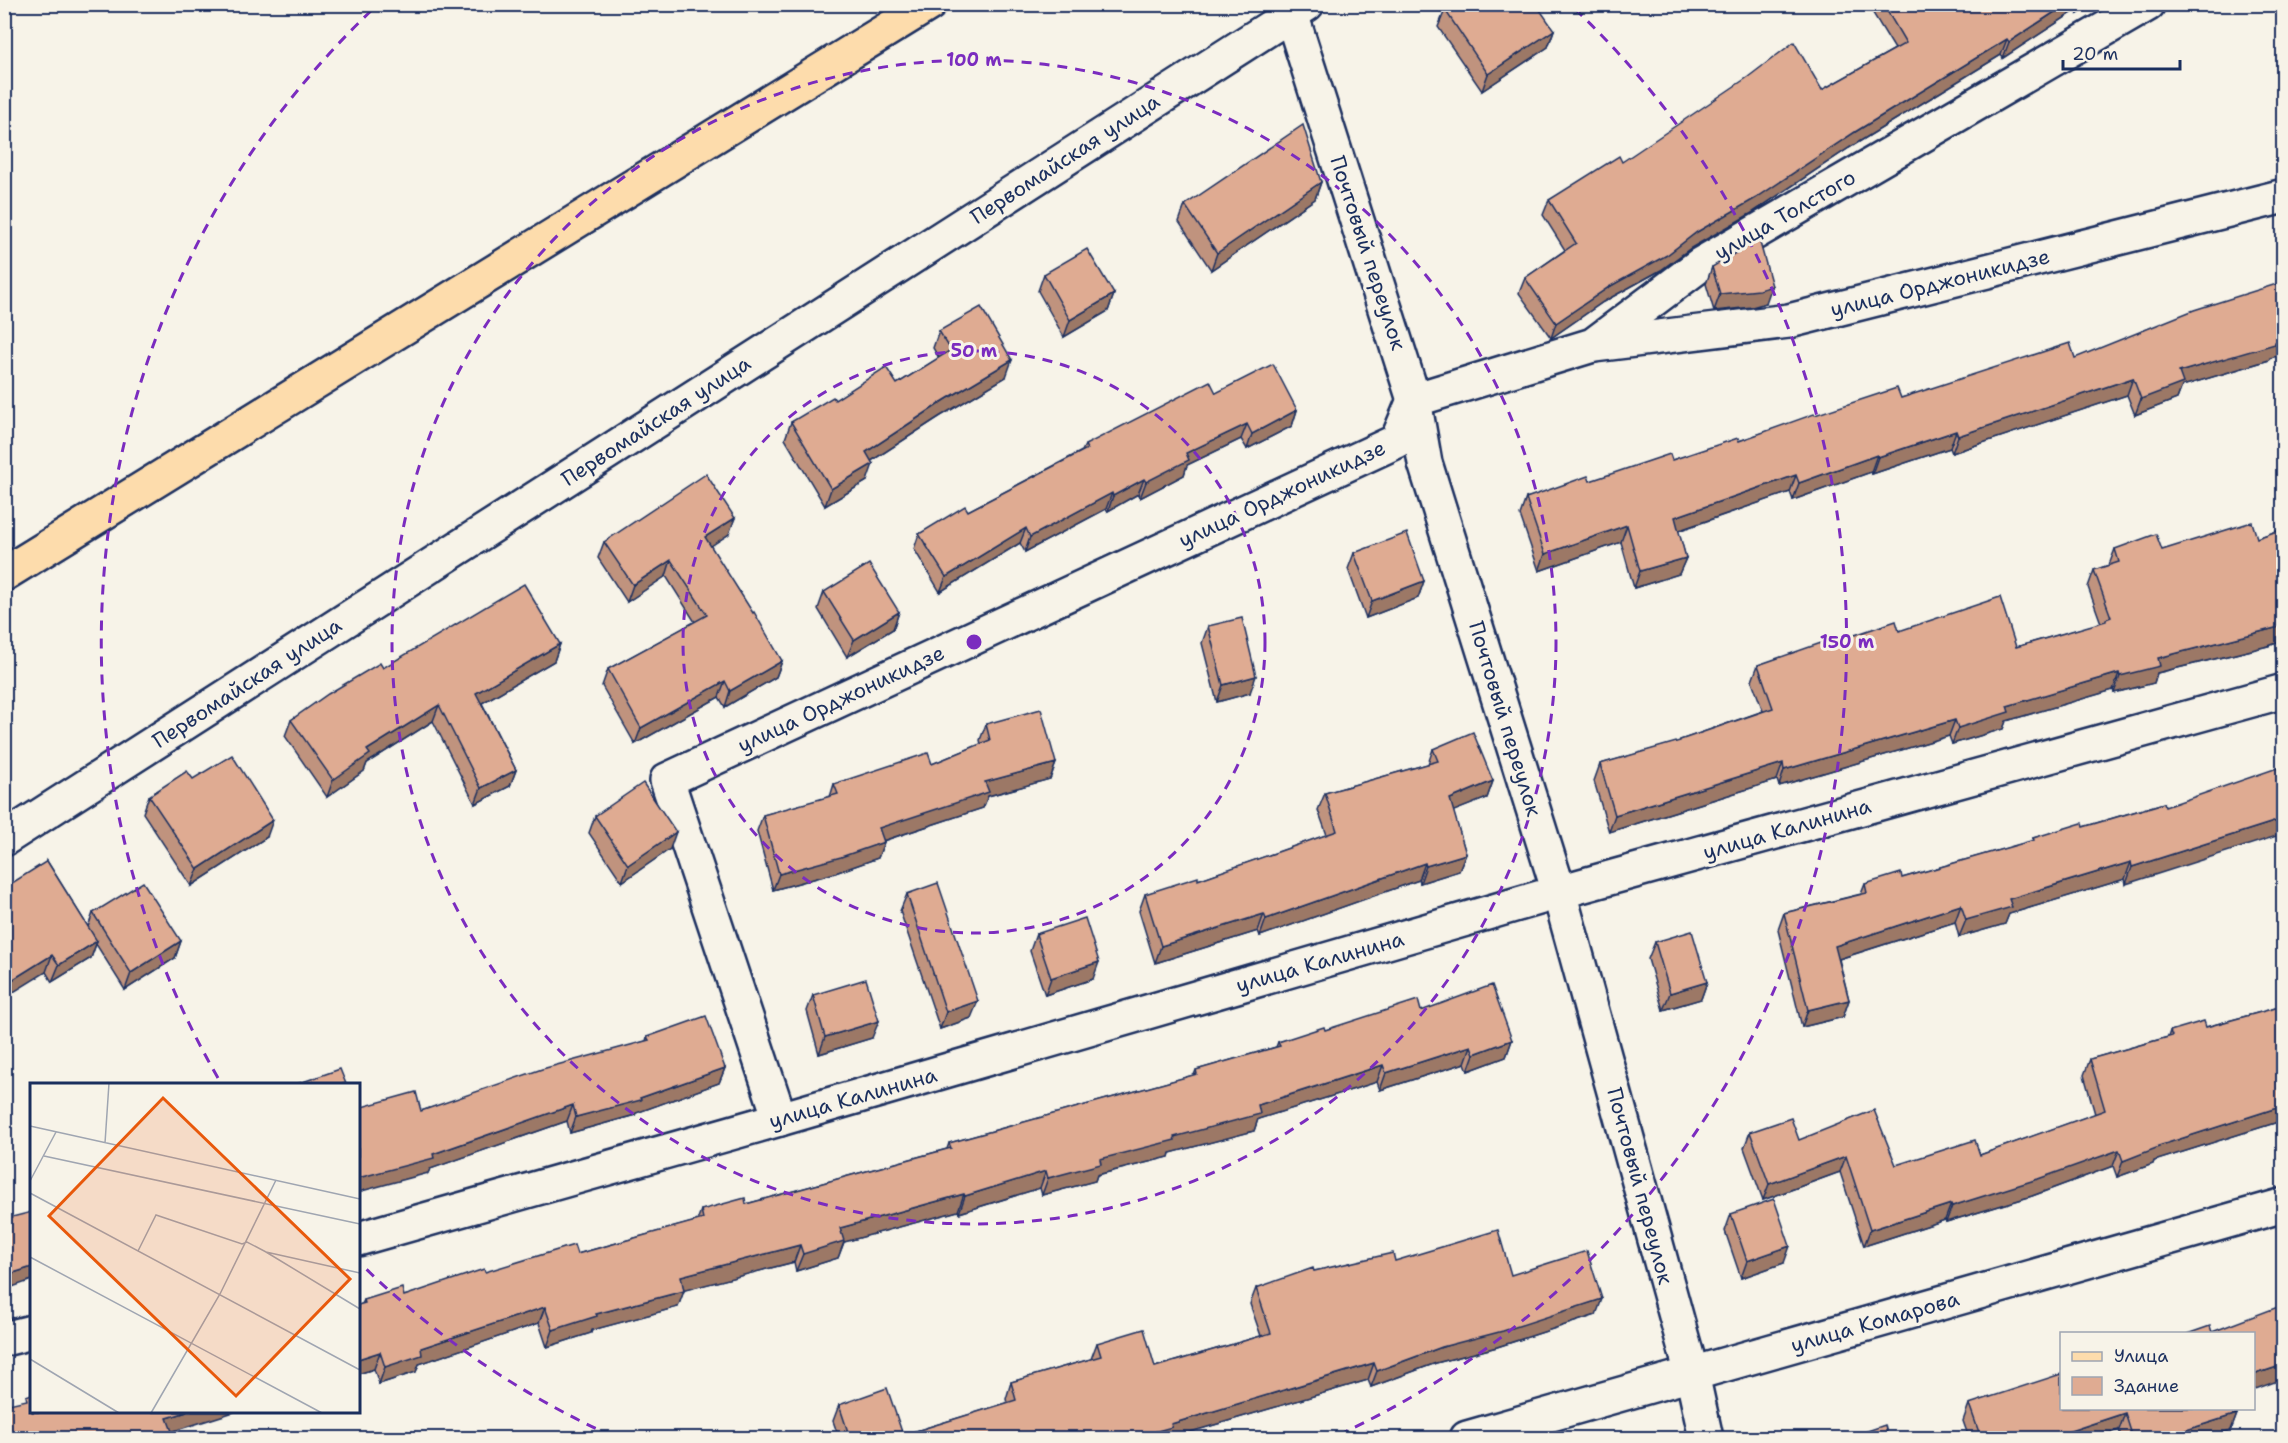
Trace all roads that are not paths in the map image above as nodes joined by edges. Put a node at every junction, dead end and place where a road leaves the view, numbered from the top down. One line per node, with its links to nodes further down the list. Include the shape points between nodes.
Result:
1 (929, 4): 7 (main road)
2 (2148, 4): 5 (street, улица Толстого, via 1701,264)
3 (1296, 8): 6 (street, Почтовый переулок); 9 (street, Первомайская улица)
4 (2283, 196): 5 (street, улица Орджоникидзе, via 1789,321)
5 (1593, 345): 6 (street, улица Толстого)
6 (1414, 400): 10 (street, Почтовый переулок, via 1425,463); 11 (street, улица Орджоникидзе, via 1397,441 667,780)
7 (4, 574)
8 (2283, 691): 10 (street, улица Калинина)
9 (4, 838)
10 (1559, 892): 11 (street, улица Калинина); 16 (street, Почтовый переулок)
11 (780, 1119): 13 (street, улица Калинина)
12 (2283, 1205): 16 (street, улица Комарова)
13 (360, 1238)
14 (30, 1332): 15 (street)
15 (4, 1339)
16 (1692, 1374): 17 (street, улица Комарова); 18 (street, Почтовый переулок)
17 (1467, 1438)
18 (1706, 1438)

